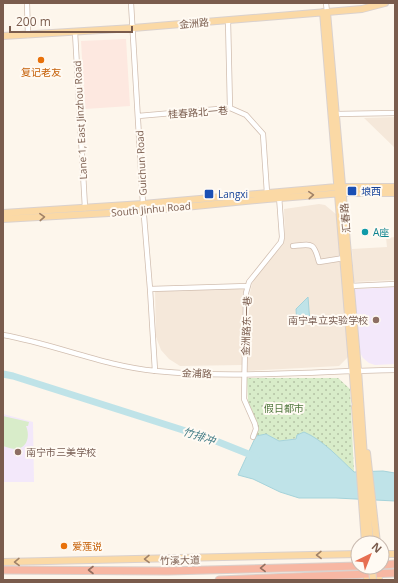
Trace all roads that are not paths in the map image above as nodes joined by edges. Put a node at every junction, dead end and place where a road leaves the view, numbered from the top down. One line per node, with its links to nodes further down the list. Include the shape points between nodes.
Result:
1 (27, 3): 9 (street)
2 (131, 3): 7 (street, Guichun Road)
3 (326, 3): 5 (street, 汇春路)
4 (385, 3): 5 (main road, 金洲路, via 362,9)
5 (325, 12): 6 (main road, 金洲路); 12 (main road, 汇春路); 16 (main road, 汇春路)
6 (228, 20): 7 (main road, 金洲路); 11 (street)
7 (133, 28): 8 (main road, 金洲路); 14 (street, Guichun Road)
8 (75, 32): 9 (main road, 金洲路); 21 (street, Lane 1, East Jinzhou Road)
9 (28, 34): 10 (main road, 金洲路)
10 (3, 36)
11 (230, 108): 14 (street, 桂春路北一巷); 17 (street, 桂春路北一巷, via 246,116 262,134)
12 (336, 114): 13 (street); 16 (main road, 汇春路)
13 (395, 114)
14 (138, 116): 20 (street, Guichun Road)
15 (395, 187): 16 (main road, South Jinhu Road)
16 (340, 190): 18 (main road, South Jinhu Road); 19 (main road, South Jinhu Road); 25 (main road, 汇春路); 28 (main road, 汇春路)
17 (267, 193): 19 (main road, South Jinhu Road); 20 (main road, South Jinhu Road)
18 (395, 193)
19 (279, 195): 20 (main road, South Jinhu Road); 27 (street, 金洲路东一巷, via 281,242)
20 (143, 207): 21 (main road, South Jinhu Road); 23 (main road, South Jinhu Road, one-way to 20); 29 (street, Guichun Road)
21 (85, 208): 22 (main road, South Jinhu Road)
22 (3, 213)
23 (3, 219)
24 (293, 246): 25 (street, via 313,246 319,262)
25 (344, 258): 33 (main road, 汇春路)
26 (395, 284): 28 (street)
27 (248, 286): 29 (street); 34 (street, 金洲路东一巷, via 245,300)
28 (350, 286): 33 (main road, 汇春路)
29 (150, 289): 32 (street, Guichun Road)
30 (3, 335): 32 (street, 金浦路, via 25,338 96,360)
31 (395, 370): 33 (street, 金浦路)
32 (155, 371): 34 (street, 金浦路)
33 (356, 371): 34 (street, 金浦路); 35 (main road, 汇春路)
34 (244, 375): 36 (street, 金洲路东一巷, via 244,399 256,429)
35 (357, 401): 37 (main road); 38 (main road, 汇春路, via 362,433); 39 (main road, via 364,422)
36 (253, 437)
37 (363, 535)
38 (369, 535)
39 (376, 535)
40 (350, 554): 41 (main road, one-way to 41)
41 (3, 562)
42 (350, 566): 43 (highway, 竹溪大道, one-way to 43, via 168,571)
43 (3, 570)
44 (350, 575): 45 (highway)
45 (219, 580)

